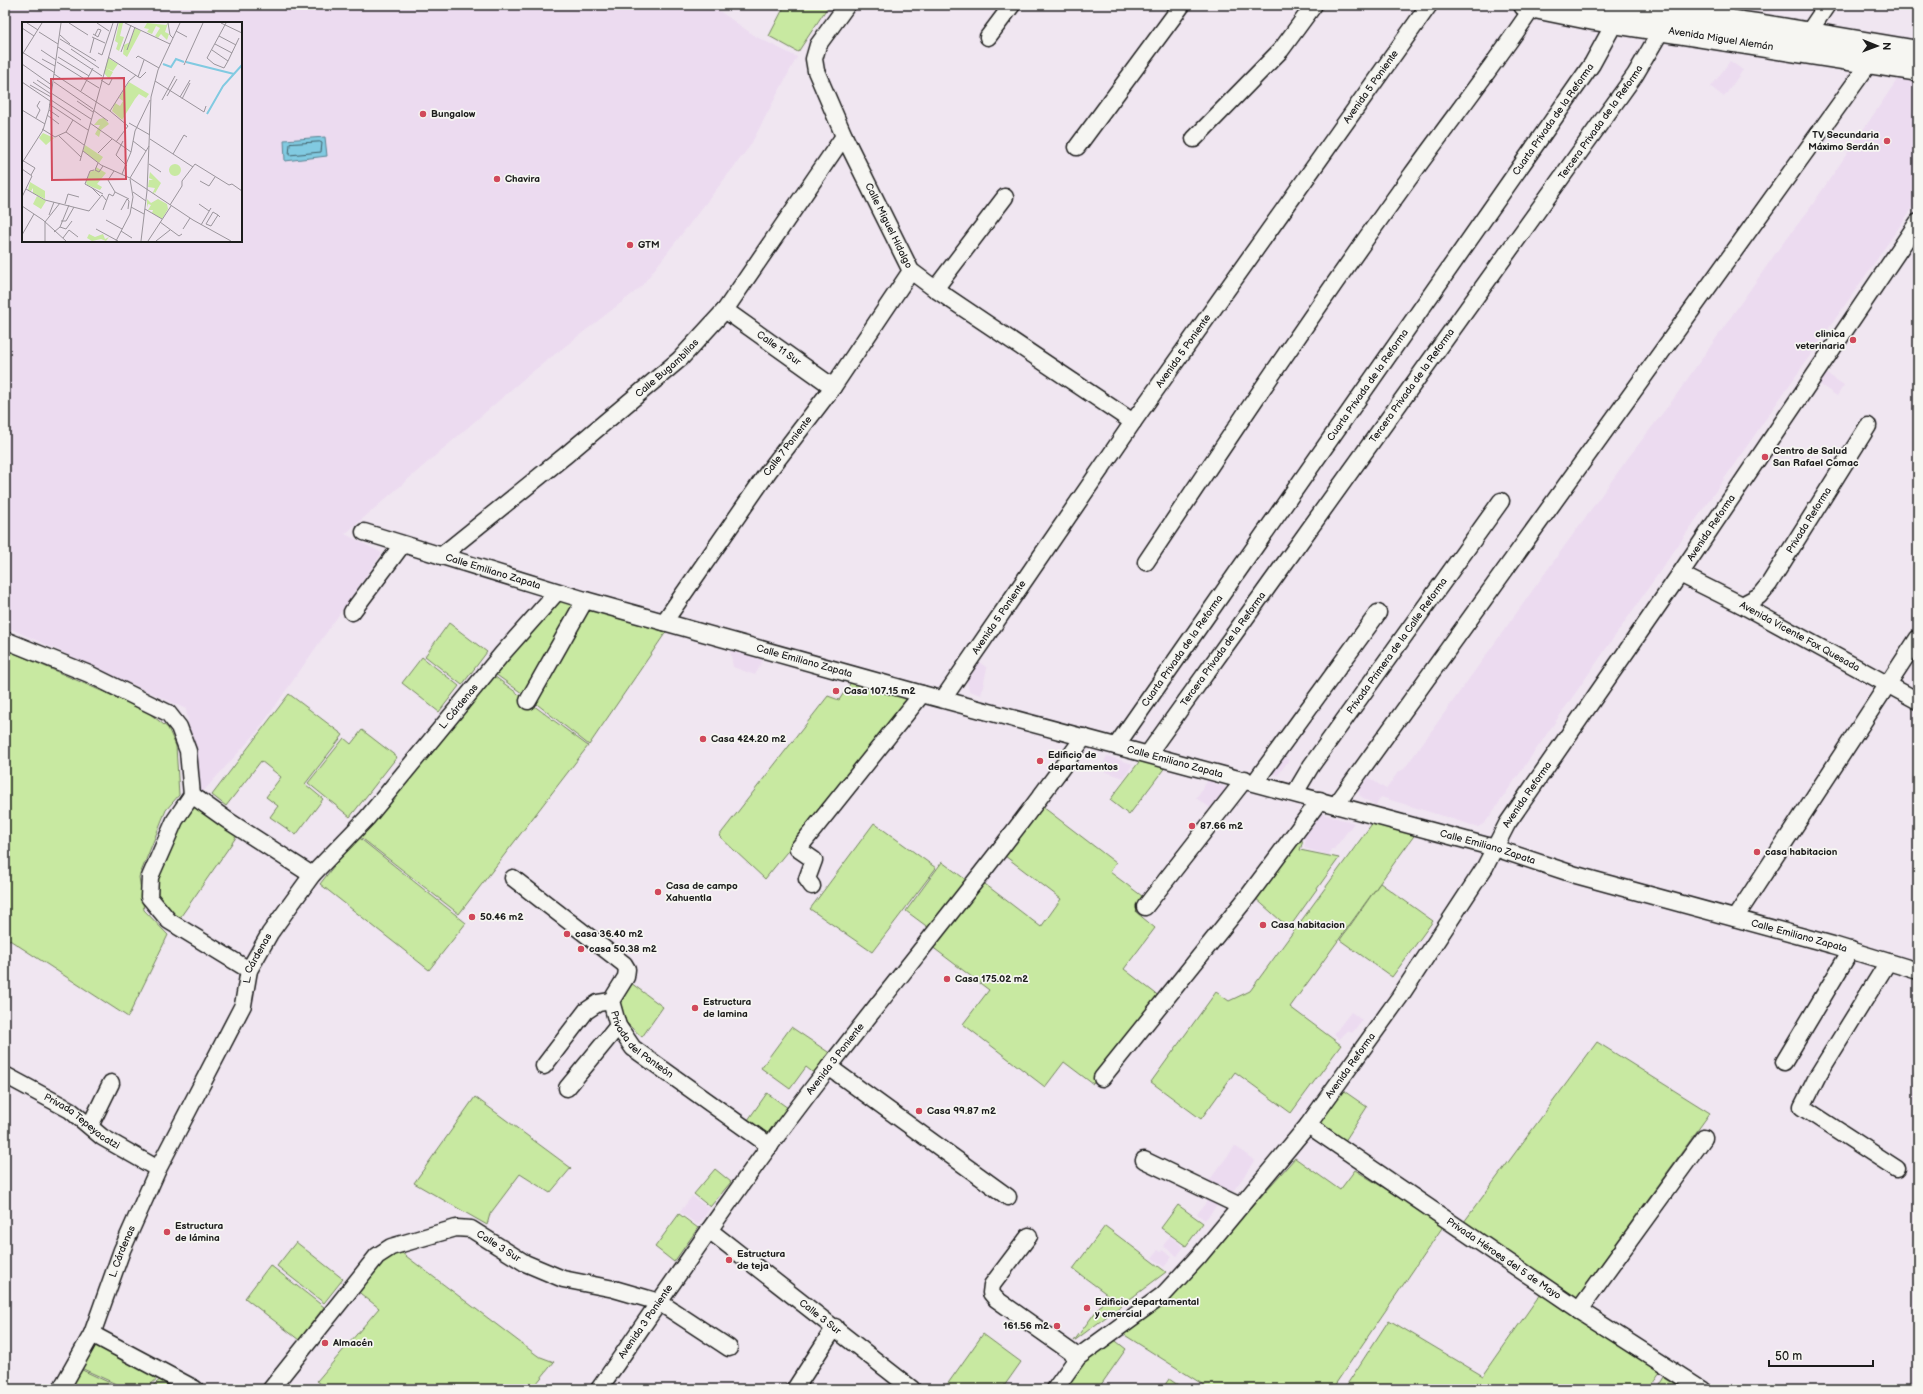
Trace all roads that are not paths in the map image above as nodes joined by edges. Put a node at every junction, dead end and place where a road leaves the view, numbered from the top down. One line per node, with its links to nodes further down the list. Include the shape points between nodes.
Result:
1 (847, 5): 17 (street, Calle Miguel Hidalgo, via 818,45 814,59 816,71)
2 (1012, 5): 12 (street)
3 (1182, 5): 19 (street)
4 (1314, 5): 18 (street, via 1281,50)
5 (1429, 5): 26 (street, Avenida 5 Poniente)
6 (1827, 5): 13 (street)
7 (1529, 6): 9 (main road, Avenida Miguel Alemán); 32 (street, via 1507,46 1409,178 1236,427)
8 (1639, 7): 9 (main road, Avenida Miguel Alemán); 10 (main road, Avenida Miguel Alemán)
9 (1615, 13): 10 (main road, Avenida Miguel Alemán); 48 (street, Cuarta Privada de la Reforma, via 1592,64)
10 (1663, 21): 11 (main road, Avenida Miguel Alemán); 49 (street, Tercera Privada de la Reforma, via 1626,88)
11 (1721, 21): 13 (main road, Avenida Miguel Alemán)
12 (988, 38)
13 (1803, 42): 14 (main road, Avenida Miguel Alemán); 15 (main road, Avenida Miguel Alemán)
14 (1918, 52)
15 (1870, 62): 16 (main road, Avenida Miguel Alemán); 54 (street)
16 (1918, 70)
17 (844, 136): 22 (street, Calle Miguel Hidalgo); 24 (street, Calle Bugambilias)
18 (1194, 139)
19 (1077, 147)
20 (1005, 197): 23 (street)
21 (1918, 222): 33 (street, Avenida Reforma)
22 (911, 271): 23 (street, Calle Miguel Hidalgo); 25 (street, Calle 7 Poniente)
23 (935, 289): 26 (street, Calle Miguel Hidalgo)
24 (725, 310): 25 (street, Calle 11 Sur); 31 (street, Calle Bugambilias, via 680,359)
25 (833, 387): 39 (street, Calle 7 Poniente, via 768,472)
26 (1133, 422): 44 (street, Avenida 5 Poniente)
27 (1868, 426): 36 (street, Privada Reforma, via 1769,584 1759,596)
28 (1501, 501): 51 (street, Privada Primera de la Calle Reforma, via 1311,766)
29 (364, 532): 30 (street, Calle Emiliano Zapata)
30 (402, 545): 31 (street, Calle Emiliano Zapata); 37 (street)
31 (441, 556): 34 (street, Calle Emiliano Zapata)
32 (1146, 562)
33 (1680, 574): 36 (street, Avenida Vicente Fox Quesada); 55 (street, Avenida Reforma, via 1507,824)
34 (557, 592): 35 (street, Calle Emiliano Zapata); 56 (street, L. Cárdenas, via 502,654 367,818)
35 (585, 600): 39 (street, Calle Emiliano Zapata); 45 (street)
36 (1742, 605): 42 (street, Avenida Vicente Fox Quesada)
37 (352, 612)
38 (1378, 613): 50 (street)
39 (664, 622): 43 (street, Calle Emiliano Zapata)
40 (1918, 638): 42 (street)
41 (5, 640): 52 (street, via 89,674 168,713 179,727 188,751)
42 (1887, 685): 46 (street, Avenida Vicente Fox Quesada); 60 (street)
43 (922, 694): 44 (street, Calle Emiliano Zapata); 58 (street, via 798,849 814,860 807,879)
44 (943, 699): 47 (street, Calle Emiliano Zapata)
45 (528, 701)
46 (1918, 701)
47 (1084, 737): 48 (street, Calle Emiliano Zapata); 69 (street, Avenida 3 Poniente, via 1036,805)
48 (1116, 746): 49 (street, Calle Emiliano Zapata)
49 (1148, 754): 50 (street, Calle Emiliano Zapata)
50 (1250, 781): 51 (street, Calle Emiliano Zapata); 59 (street)
51 (1295, 793): 53 (street, Calle Emiliano Zapata)
52 (192, 795): 56 (street); 63 (street, via 175,820 150,877 149,897 169,921)
53 (1320, 800): 54 (street, Calle Emiliano Zapata); 71 (street, via 1249,896)
54 (1336, 805): 55 (street, Calle Emiliano Zapata)
55 (1495, 848): 60 (street, Calle Emiliano Zapata, via 1576,875); 74 (street, Avenida Reforma, via 1399,998)
56 (312, 874): 63 (street, L. Cárdenas, via 270,933)
57 (513, 878): 65 (street, Privada del Panteón, via 624,964 627,969 626,977)
58 (812, 886)
59 (1145, 907)
60 (1735, 918): 61 (street, Calle Emiliano Zapata)
61 (1851, 950): 62 (street, Calle Emiliano Zapata); 67 (street)
62 (1888, 962): 64 (street, Calle Emiliano Zapata); 80 (street, via 1818,1076 1802,1107)
63 (249, 970): 79 (street, L. Cárdenas, via 243,1005)
64 (1918, 971)
65 (611, 1000): 66 (street, Privada del Panteón); 68 (street, via 598,1003 586,1011)
66 (618, 1026): 73 (street); 77 (street, Privada del Panteón, via 633,1048)
67 (1784, 1062)
68 (544, 1066)
69 (829, 1067): 77 (street, Avenida 3 Poniente); 81 (street)
70 (5, 1075): 75 (street, Privada Tepeyacatzi, via 70,1110)
71 (1102, 1078)
72 (110, 1083): 75 (street)
73 (567, 1088)
74 (1308, 1125): 82 (street, Avenida Reforma); 86 (street, Privada Héroes del 5 de Mayo)
75 (90, 1126): 79 (street, Privada Tepeyacatzi, via 102,1137)
76 (1704, 1138): 86 (street)
77 (770, 1146): 83 (street, Avenida 3 Poniente)
78 (1144, 1160): 82 (street)
79 (158, 1169): 88 (street, L. Cárdenas, via 122,1250)
80 (1897, 1169)
81 (1008, 1197)
82 (1240, 1206): 90 (street, Avenida Reforma, via 1163,1295)
83 (708, 1230): 85 (street, Avenida 3 Poniente); 87 (street, Calle 3 Sur)
84 (1029, 1236): 90 (street, via 992,1285 991,1293)
85 (659, 1302): 89 (street, Calle 3 Sur); 93 (street, Calle 3 Sur, via 614,1289 563,1279 525,1263 471,1229 456,1228 391,1247 378,1256); 94 (street, Avenida 3 Poniente)
86 (1579, 1310): 98 (street, Privada Héroes del 5 de Mayo)
87 (835, 1327): 95 (street); 96 (street, Calle 3 Sur)
88 (92, 1334): 91 (street, L. Cárdenas); 92 (street)
89 (729, 1348)
90 (1078, 1357): 97 (street, Avenida Reforma)
91 (61, 1389)
92 (195, 1389)
93 (271, 1389)
94 (598, 1389)
95 (796, 1389)
96 (912, 1389)
97 (1055, 1389)
98 (1702, 1389)

